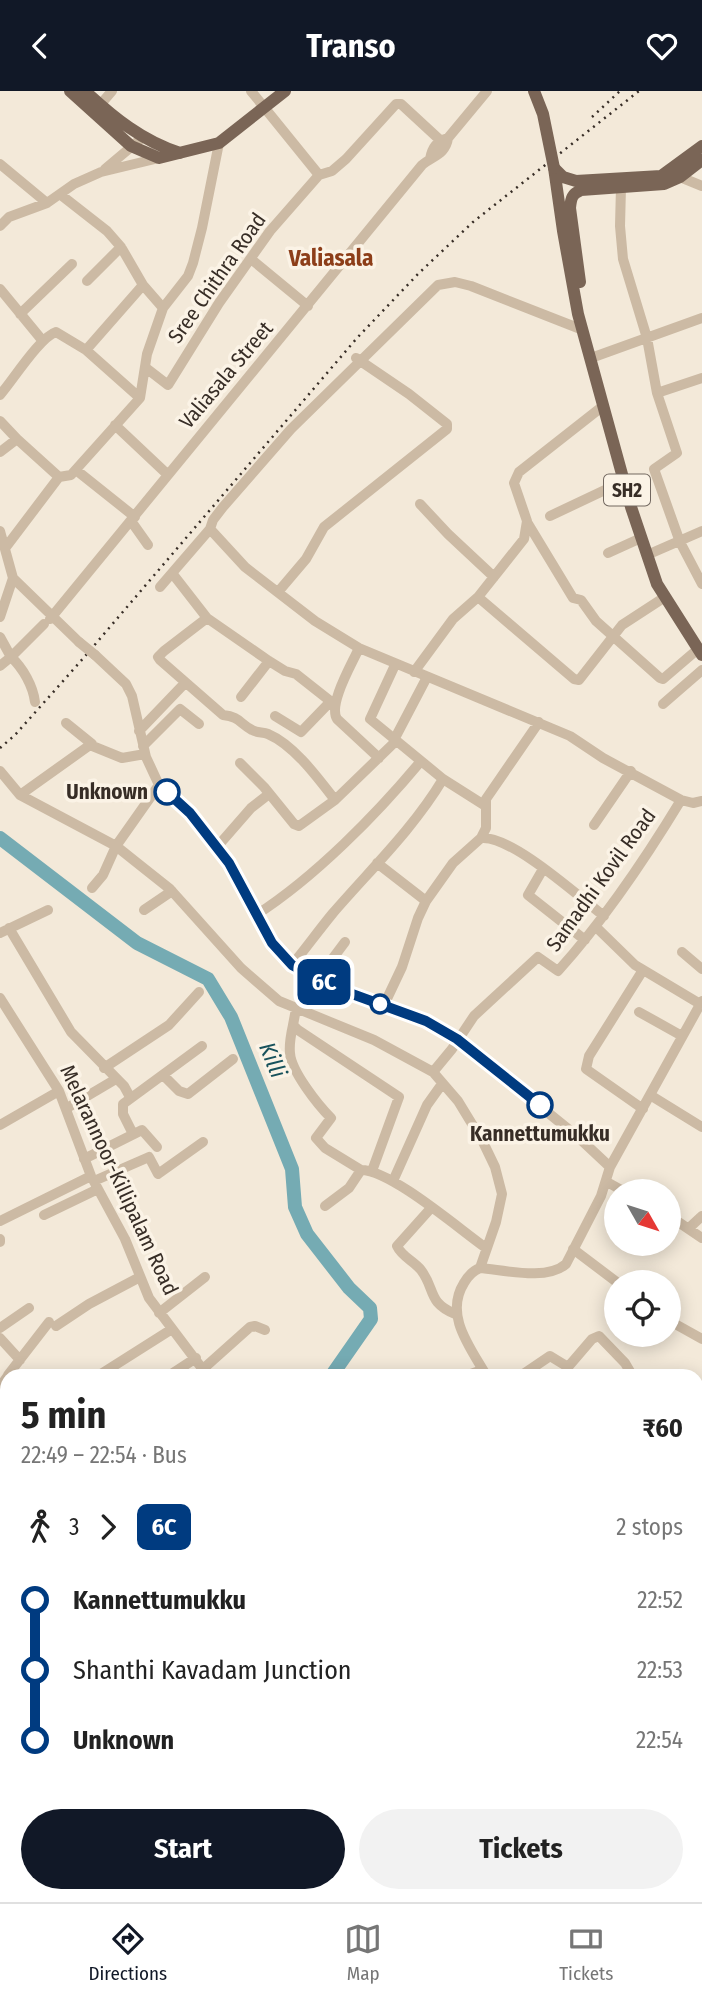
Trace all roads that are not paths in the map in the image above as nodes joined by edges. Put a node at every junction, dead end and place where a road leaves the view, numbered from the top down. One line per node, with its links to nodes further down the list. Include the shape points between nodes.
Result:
1 (70, 91): 13 (main road)
2 (85, 91): 8 (main road)
3 (112, 91): 8 (street)
4 (251, 91): 9 (street)
5 (285, 91): 9 (main road)
6 (487, 91): 11 (street)
7 (534, 91): 19 (main road, bridge)
8 (100, 105): 10 (main road)
9 (264, 106): 12 (main road); 21 (street)
10 (143, 137): 13 (street); 15 (main road)
11 (444, 139): 21 (street, Sree Chithra Road, via 396,104 346,159); 36 (street, Valiasala Street)
12 (219, 143): 15 (main road); 37 (street, via 193,263)
13 (131, 146): 16 (main road); 20 (street)
14 (702, 146): 23 (main road, via 661,176)
15 (180, 153): 16 (main road)
16 (159, 157): 20 (street)
17 (702, 160): 22 (main road)
18 (0, 165): 28 (street)
19 (554, 168): 23 (main road); 27 (main road, SH2)
20 (101, 172): 26 (street)
21 (319, 175): 31 (street, Sree Chithra Road)
22 (680, 177): 24 (street); 25 (main road, via 664,184)
23 (576, 181): 27 (main road)
24 (702, 186)
25 (621, 187): 39 (main road, via 581,190 571,198 582,293); 42 (street, via 623,259)
26 (61, 195): 28 (street); 30 (street)
27 (558, 198): 39 (main road, SH2)
28 (47, 203): 29 (street, via 9,217)
29 (0, 226)
30 (121, 247): 33 (street); 34 (street)
31 (251, 259): 36 (street); 47 (street, Sree Chithra Road, via 168,384)
32 (72, 264): 38 (street)
33 (87, 281)
34 (143, 285): 37 (street); 44 (street)
35 (0, 289): 38 (street)
36 (308, 306): 58 (street, Valiasala Street)
37 (163, 308): 47 (street)
38 (20, 314): 43 (street)
39 (578, 314): 41 (main road, SH2)
40 (702, 318): 42 (street)
41 (583, 330): 45 (main road, SH2); 46 (street, via 471,286 444,283 432,289)
42 (647, 338): 45 (street); 49 (street)
43 (43, 341): 44 (street, via 56,332); 50 (street)
44 (86, 350): 51 (street)
45 (591, 358): 52 (main road, SH2)
46 (358, 360): 65 (street, via 291,429 223,507); 79 (street, via 447,424 447,429 324,527 306,559)
47 (146, 368): 51 (street)
48 (702, 379): 49 (street)
49 (657, 393): 69 (street, via 677,453 654,469)
50 (0, 395)
51 (140, 398): 54 (street)
52 (603, 406): 60 (main road, SH2); 64 (street, via 519,472 514,483)
53 (0, 421): 55 (street)
54 (115, 425): 57 (street); 58 (street)
55 (17, 439): 56 (street); 59 (street)
56 (0, 452)
57 (76, 470): 59 (street); 63 (street)
58 (167, 474): 63 (street, Valiasala Street)
59 (60, 477): 71 (street)
60 (624, 481): 62 (street); 68 (main road, SH2)
61 (421, 504): 75 (street)
62 (550, 516)
63 (133, 519): 70 (street); 84 (street, Valiasala Street)
64 (527, 522): 75 (street, via 524,539); 86 (street, via 573,598 581,600)
65 (210, 529): 74 (street); 79 (street, via 245,567)
66 (0, 531): 71 (street)
67 (702, 531): 69 (street)
68 (641, 538): 72 (street); 73 (main road, SH2)
69 (680, 542): 73 (street); 77 (street)
70 (148, 545)
71 (6, 547): 76 (street)
72 (608, 553)
73 (647, 555): 81 (main road, SH2)
74 (172, 573): 78 (street); 83 (street)
75 (494, 577): 80 (street)
76 (13, 578): 82 (street); 84 (street)
77 (702, 584)
78 (160, 587)
79 (278, 592): 87 (street)
80 (478, 597): 86 (street, via 574,679 579,680); 94 (street, via 453,619)
81 (665, 597): 86 (street, via 622,625); 88 (main road, SH2)
82 (0, 617)
83 (207, 618): 90 (street); 96 (street, via 158,657)
84 (48, 620): 89 (street, Valiasala Street); 105 (street, bridge, via 126,684)
85 (0, 637): 89 (street)
86 (614, 637): 88 (street, via 663,679)
87 (359, 648): 91 (street); 99 (street)
88 (700, 652)
89 (11, 656): 92 (street, Valiasala Street); 98 (street, via 34,690)
90 (268, 661): 97 (street); 99 (street, via 296,674)
91 (395, 665): 94 (street); 106 (street, via 370,719)
92 (0, 666)
93 (702, 670): 100 (street)
94 (414, 672): 95 (street)
95 (427, 677): 102 (street); 106 (street)
96 (185, 683): 105 (street); 118 (street, via 223,715 237,717 251,730 267,734 287,748)
97 (241, 697)
98 (35, 702)
99 (332, 703): 101 (street, via 301,732); 109 (street, via 337,719)
100 (663, 704)
101 (275, 716)
102 (538, 722): 113 (street); 121 (street)
103 (66, 723): 107 (street)
104 (199, 724): 108 (street, via 180,709)
105 (139, 731): 108 (street)
106 (395, 740): 109 (street); 110 (street)
107 (92, 744): 108 (street, via 122,758); 117 (street)
108 (144, 750): 115 (street)
109 (379, 758): 118 (street)
110 (421, 761): 114 (street); 133 (street, via 382,807 287,895)
111 (240, 763): 116 (street)
112 (0, 771): 117 (street)
113 (631, 771): 119 (street); 122 (street)
114 (443, 779): 121 (street); 126 (street)
115 (159, 785): 124 (street); 125 (street, via 190,813)
116 (269, 794): 118 (street, via 296,826); 125 (street)
117 (20, 795): 124 (street)
118 (335, 800)
119 (681, 800): 120 (street); 134 (street, Samadhi Kovil Road)
120 (702, 801)
121 (484, 806): 123 (street, via 486,828)
122 (594, 825)
123 (481, 838): 127 (street, via 498,841); 130 (street, via 453,863)
124 (116, 846): 128 (street); 129 (street)
125 (217, 847): 133 (street, via 246,890)
126 (377, 863): 130 (street); 140 (street)
127 (542, 869): 134 (street); 137 (street, via 528,895)
128 (92, 888)
129 (172, 891): 132 (street); 148 (street, via 241,968 279,1001)
130 (426, 901): 147 (street)
131 (48, 910): 136 (street)
132 (144, 910)
133 (256, 915): 140 (street)
134 (604, 916): 135 (street, Samadhi Kovil Road)
135 (596, 926): 137 (street, Samadhi Kovil Road); 142 (street)
136 (4, 931): 155 (street, via 71,1032)
137 (585, 940): 152 (street, Samadhi Kovil Road, via 558,971 538,957 482,1007)
138 (345, 942): 143 (street)
139 (682, 953): 141 (street)
140 (292, 965): 143 (street)
141 (702, 969)
142 (643, 970): 146 (street); 164 (street, via 589,1056 586,1069)
143 (318, 978): 147 (street)
144 (199, 992): 155 (street, via 169,1025)
145 (0, 998): 160 (street, Melarannoor-Killipalam Road)
146 (701, 1002): 151 (street)
147 (384, 1005): 152 (street)
148 (296, 1009): 150 (street); 156 (street, via 374,1040)
149 (639, 1012): 151 (street)
150 (293, 1025): 172 (street, via 291,1060 331,1118 316,1138 325,1148); 172 (street, via 399,1097)
151 (682, 1036): 161 (street)
152 (457, 1039): 156 (street); 171 (street)
153 (202, 1046): 157 (street)
154 (233, 1059): 157 (street, via 188,1094)
155 (104, 1068): 158 (street)
156 (433, 1072): 159 (street)
157 (163, 1075): 162 (street)
158 (116, 1079): 162 (street); 163 (street)
159 (442, 1084): 174 (street, via 427,1105); 185 (street, via 458,1101 495,1167 502,1194)
160 (59, 1091): 163 (street, Melarannoor-Killipalam Road); 165 (street)
161 (650, 1095): 164 (street); 166 (street)
162 (130, 1097): 167 (street, via 122,1108)
163 (67, 1108): 170 (street, Melarannoor-Killipalam Road)
164 (643, 1109): 171 (street)
165 (0, 1125)
166 (702, 1127)
167 (133, 1134): 169 (street, via 142,1130); 170 (street)
168 (203, 1142): 175 (street, via 158,1174 149,1157)
169 (157, 1147)
170 (84, 1159): 175 (street, Melarannoor-Killipalam Road)
171 (610, 1167): 173 (street)
172 (367, 1171): 174 (street); 177 (street)
173 (608, 1179)
174 (393, 1181): 178 (street)
175 (94, 1182): 179 (street); 181 (street); 189 (street, Melarannoor-Killipalam Road)
176 (604, 1188): 186 (street)
177 (325, 1206)
178 (430, 1208): 185 (street); 193 (street, via 397,1246 423,1272 438,1305)
179 (44, 1215)
180 (702, 1216): 183 (street)
181 (0, 1221)
182 (681, 1223): 183 (street)
183 (689, 1228): 184 (street)
184 (702, 1238)
185 (486, 1248): 187 (street)
186 (573, 1249): 187 (street, via 566,1264 553,1272); 188 (street)
187 (480, 1268): 193 (street, via 459,1291)
188 (604, 1272)
189 (140, 1277): 192 (street, Melarannoor-Killipalam Road); 201 (street, via 52,1324)
190 (205, 1277): 192 (street)
191 (29, 1308): 195 (street)
192 (159, 1313): 196 (street, Melarannoor-Killipalam Road)
193 (455, 1314): 207 (street)
194 (681, 1327): 199 (street)
195 (0, 1328)
196 (172, 1329): 200 (street, Melarannoor-Killipalam Road); 203 (street)
197 (265, 1329): 206 (street, via 250,1327)
198 (0, 1338): 201 (street)
199 (702, 1339)
200 (196, 1358): 204 (street); 205 (street, Melarannoor-Killipalam Road)
201 (20, 1360): 202 (street)
202 (13, 1369)
203 (109, 1369)
204 (179, 1369)
205 (203, 1369)
206 (208, 1369)
207 (482, 1369)
208 (530, 1369): 209 (street, via 550,1356 568,1367 598,1336)
209 (628, 1369)

